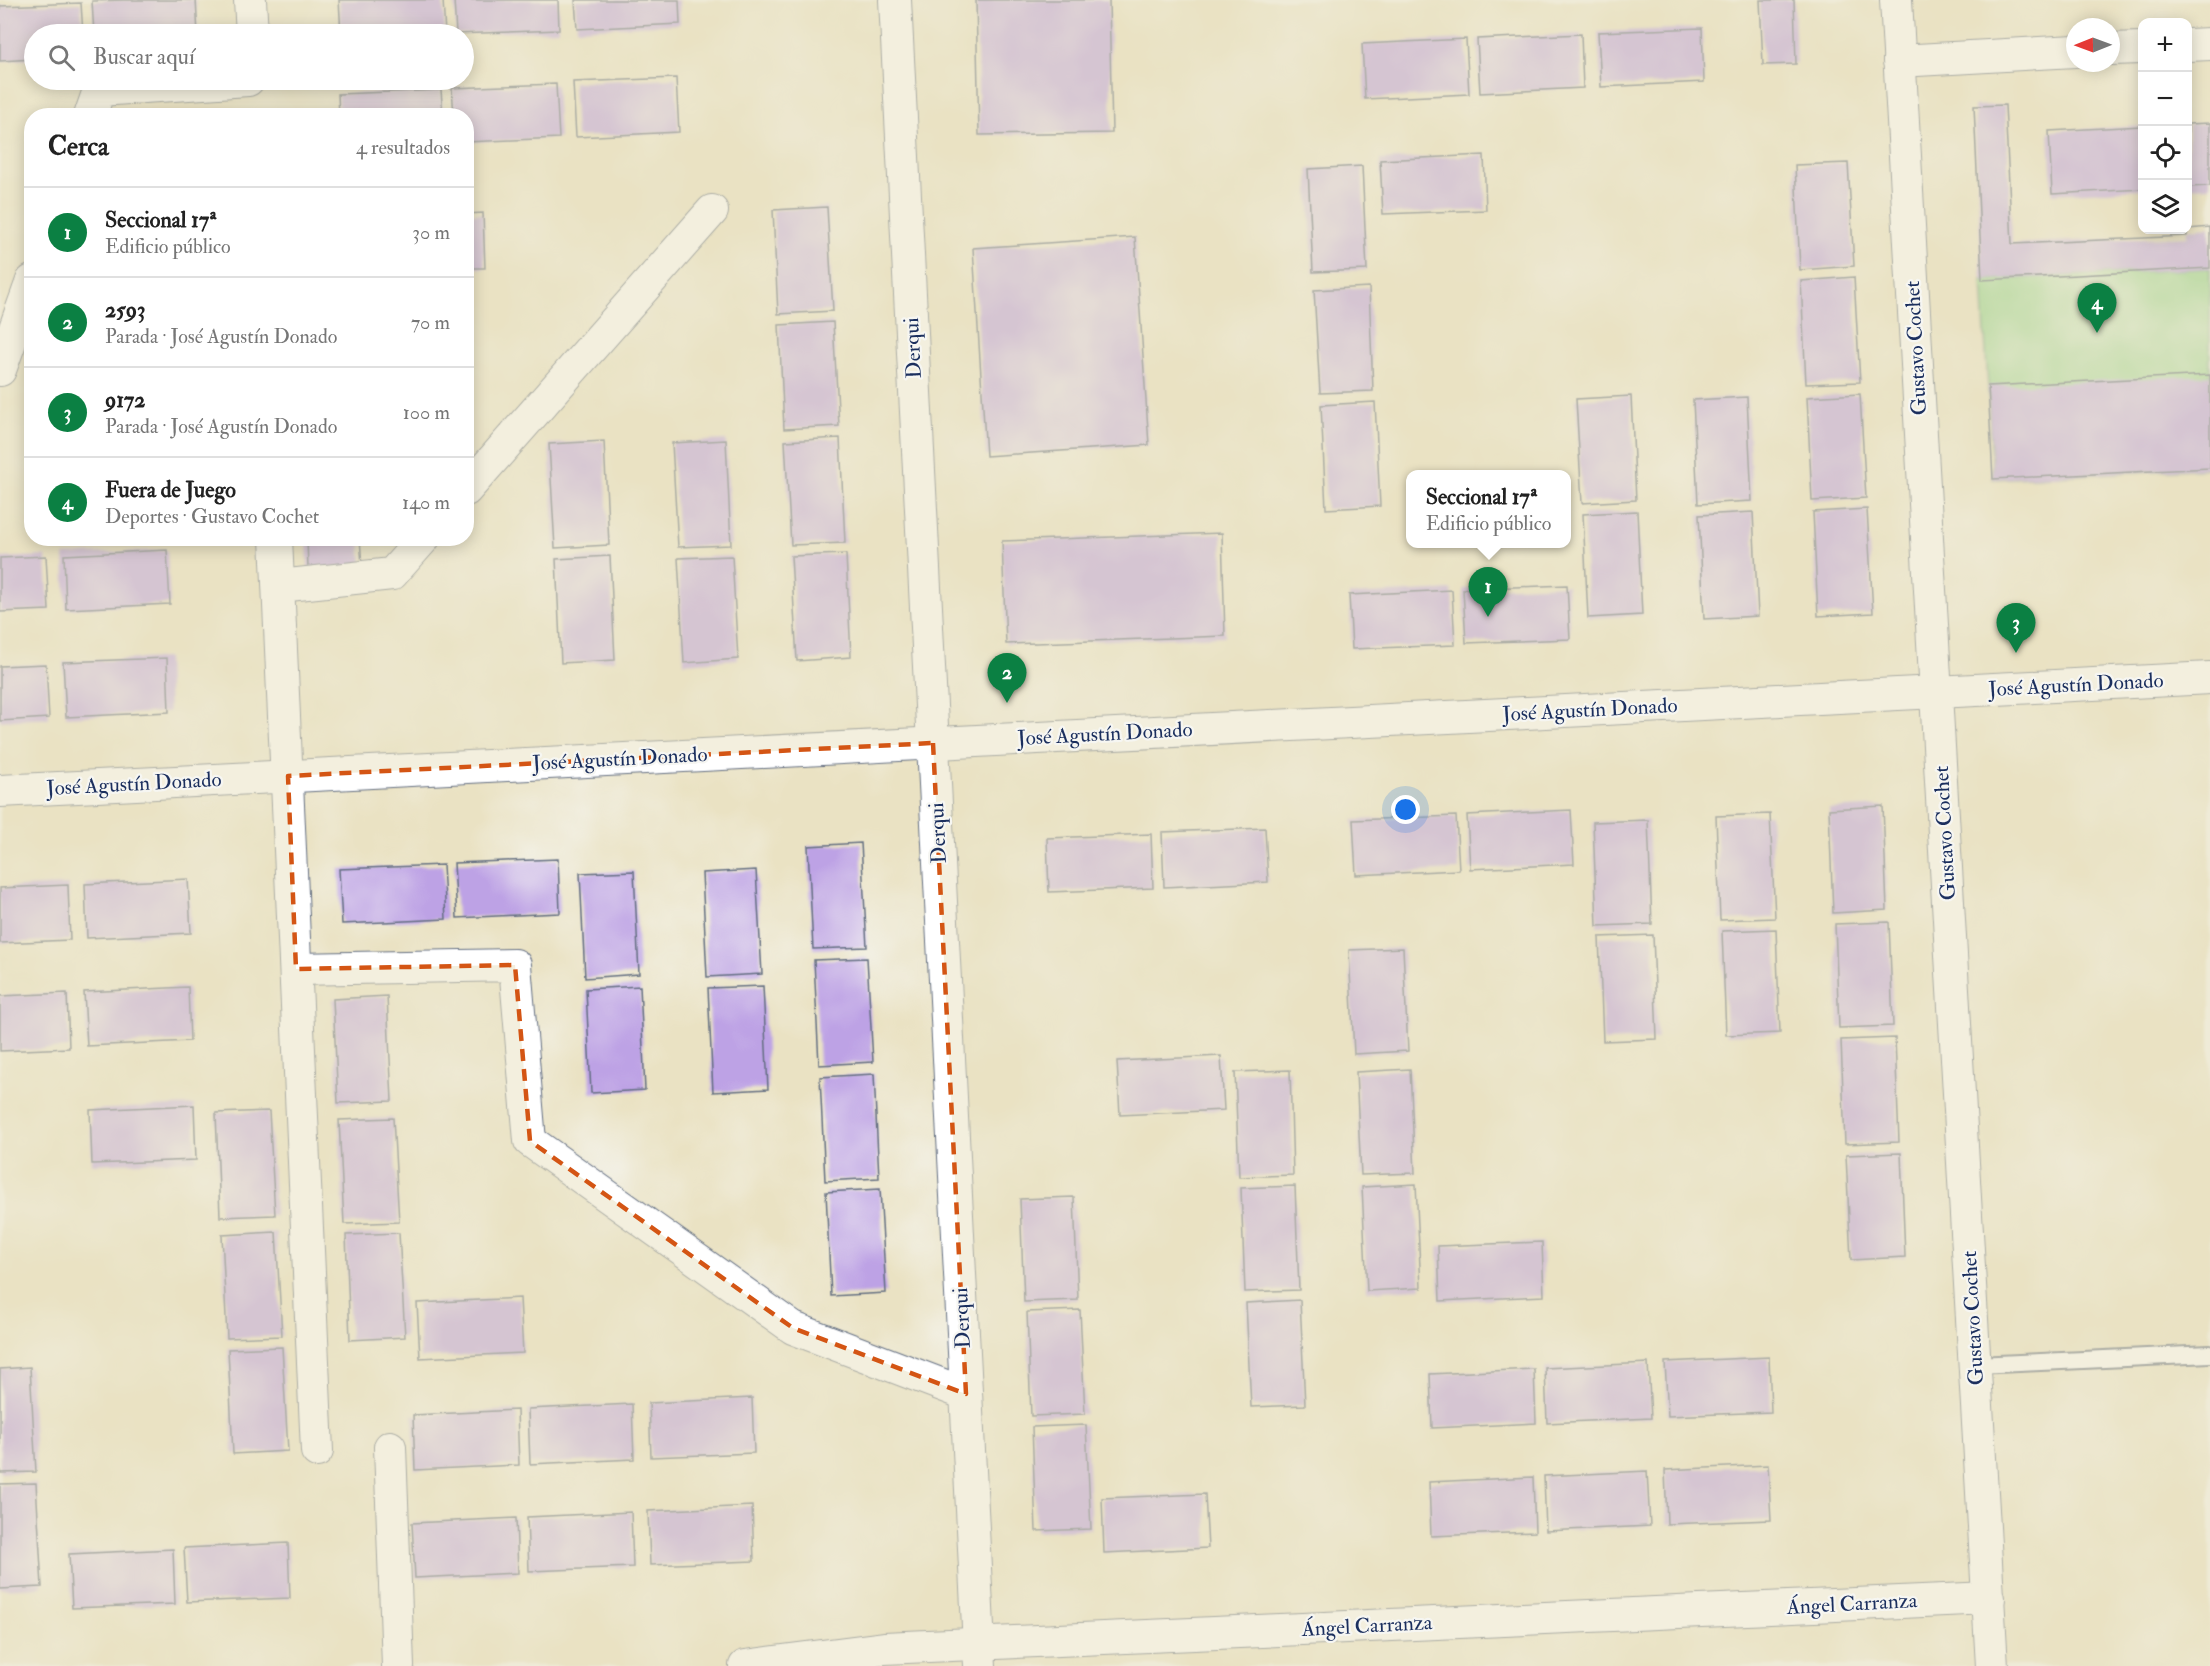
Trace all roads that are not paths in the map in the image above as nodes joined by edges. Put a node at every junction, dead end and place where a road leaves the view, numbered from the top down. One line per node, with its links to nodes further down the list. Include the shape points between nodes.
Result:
1 (250, 0): 4 (street)
2 (895, 0): 22 (street, Derqui)
3 (1896, 0): 10 (street, Gustavo Cochet)
4 (251, 24)
5 (2210, 44): 6 (street)
6 (2192, 45)
7 (2138, 48): 8 (street)
8 (2120, 49)
9 (2066, 52): 10 (street)
10 (1899, 61): 21 (street, Gustavo Cochet)
11 (99, 90): 12 (street)
12 (93, 108)
13 (712, 212): 16 (street)
14 (24, 303): 15 (street)
15 (0, 370)
16 (474, 481)
17 (276, 546): 19 (street)
18 (417, 546): 19 (street, via 392,574)
19 (279, 586): 23 (street)
20 (2210, 678): 21 (street, José Agustín Donado)
21 (1936, 692): 22 (street, José Agustín Donado); 27 (street, Gustavo Cochet)
22 (933, 743): 23 (street, José Agustín Donado); 28 (street, Derqui)
23 (288, 776): 24 (street, José Agustín Donado); 25 (street)
24 (0, 791)
25 (296, 969): 28 (street, via 515,965 530,1141 793,1328); 30 (street)
26 (2210, 1354): 27 (lane)
27 (1976, 1365): 31 (street, Gustavo Cochet)
28 (966, 1395): 32 (street, Derqui)
29 (390, 1448): 33 (street)
30 (317, 1451)
31 (1989, 1598): 32 (street, Ángel Carranza); 35 (street, Gustavo Cochet)
32 (980, 1655): 34 (street, Ángel Carranza, via 884,1648)
33 (398, 1666)
34 (745, 1666)
35 (1992, 1666)

